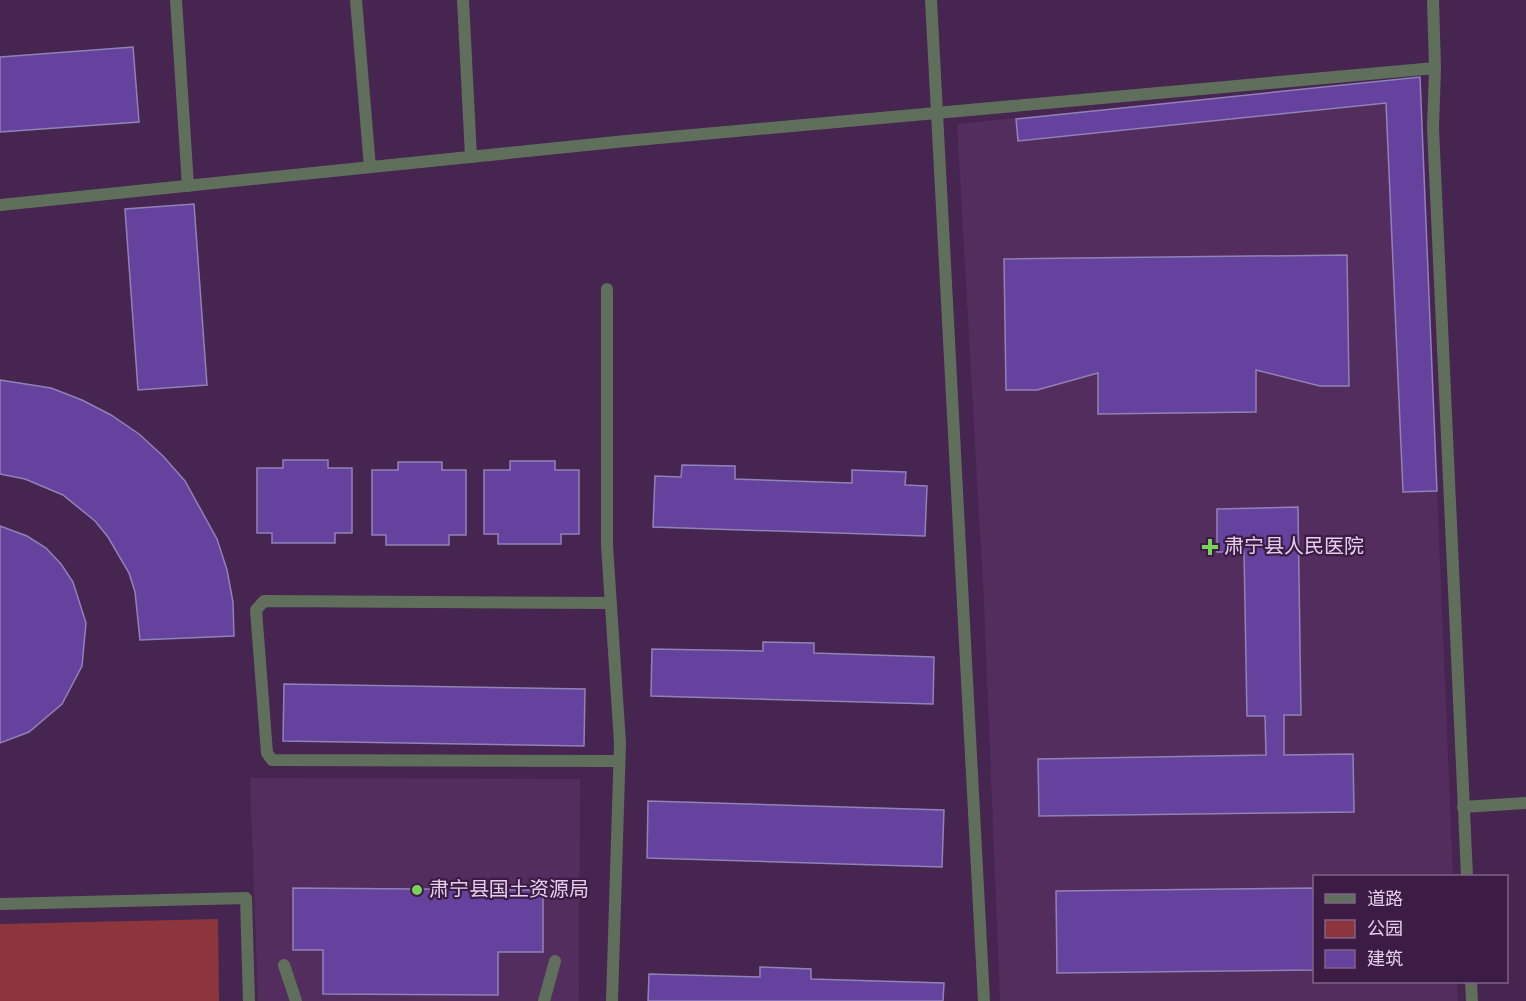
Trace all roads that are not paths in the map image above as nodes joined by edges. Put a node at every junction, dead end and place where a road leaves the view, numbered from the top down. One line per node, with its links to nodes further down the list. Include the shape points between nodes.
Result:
1 (176, 0): 10 (street)
2 (356, 0): 9 (street)
3 (463, 0): 8 (street)
4 (931, 0): 7 (street)
5 (1433, 0): 6 (street)
6 (1435, 68): 7 (street); 16 (street, via 1433,128)
7 (937, 114): 8 (street); 26 (street)
8 (471, 157): 9 (street)
9 (370, 167): 10 (street)
10 (188, 186): 11 (street)
11 (0, 205)
12 (607, 290): 13 (street)
13 (610, 603): 14 (street); 14 (street, via 264,601 256,610 267,753 272,760)
14 (619, 761): 25 (street)
15 (1526, 802): 16 (street)
16 (1463, 807): 17 (street)
17 (1467, 875)
18 (0, 904): 22 (street, via 246,898)
19 (555, 961): 24 (street)
20 (284, 965): 23 (street)
21 (1471, 983): 27 (street)
22 (249, 1001)
23 (296, 1001)
24 (544, 1001)
25 (612, 1001)
26 (984, 1001)
27 (1472, 1001)

